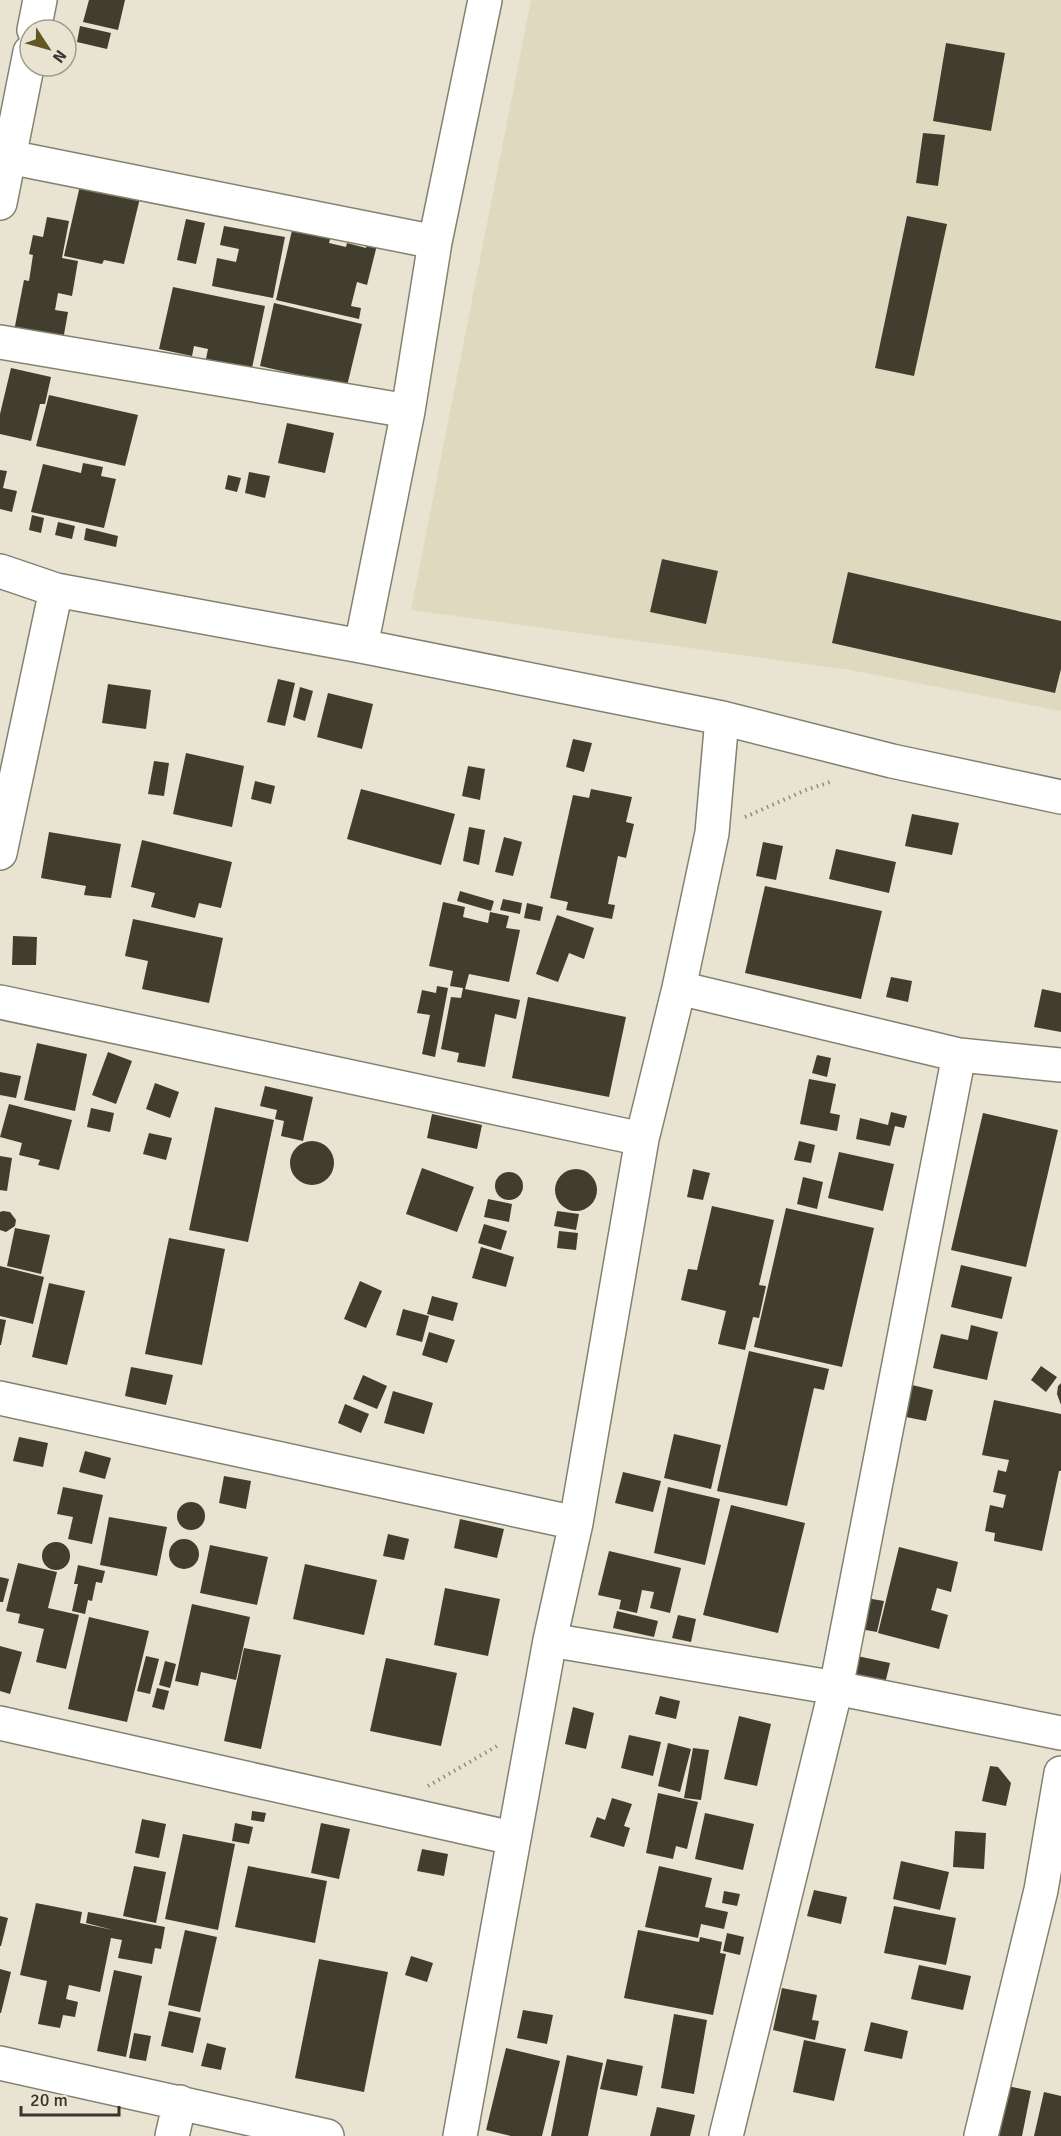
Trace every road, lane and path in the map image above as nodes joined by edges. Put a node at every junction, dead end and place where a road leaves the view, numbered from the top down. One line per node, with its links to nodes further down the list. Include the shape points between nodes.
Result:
1 (40, 0): 3 (street)
2 (485, 0): 7 (street)
3 (36, 18)
4 (25, 78): 5 (street)
5 (9, 158): 6 (street); 7 (street)
6 (0, 203)
7 (435, 242): 9 (street)
8 (0, 342): 9 (street)
9 (408, 411): 12 (street)
10 (0, 571): 11 (street)
11 (56, 590): 12 (street); 17 (street)
12 (361, 646): 13 (street)
13 (722, 718): 15 (street, via 892,761); 16 (street)
14 (838, 779): 16 (path)
15 (1061, 797)
16 (712, 832): 18 (street)
17 (0, 854)
18 (679, 988): 20 (street); 22 (street)
19 (0, 1002): 22 (street)
20 (958, 1055): 21 (street); 26 (street)
21 (1061, 1065)
22 (642, 1139): 24 (street)
23 (0, 1398): 24 (street)
24 (576, 1523): 25 (street)
25 (550, 1640): 26 (street); 32 (street)
26 (836, 1688): 28 (street); 39 (street)
27 (0, 1723): 31 (street)
28 (1061, 1733)
29 (501, 1743): 31 (path, via 444,1778)
30 (1061, 1773): 33 (street)
31 (382, 1808): 32 (street)
32 (512, 1838): 38 (street)
33 (1051, 1892): 40 (street)
34 (0, 2063): 35 (street)
35 (180, 2102): 36 (street); 37 (street)
36 (172, 2136)
37 (327, 2136)
38 (460, 2136)
39 (726, 2136)
40 (981, 2136)

